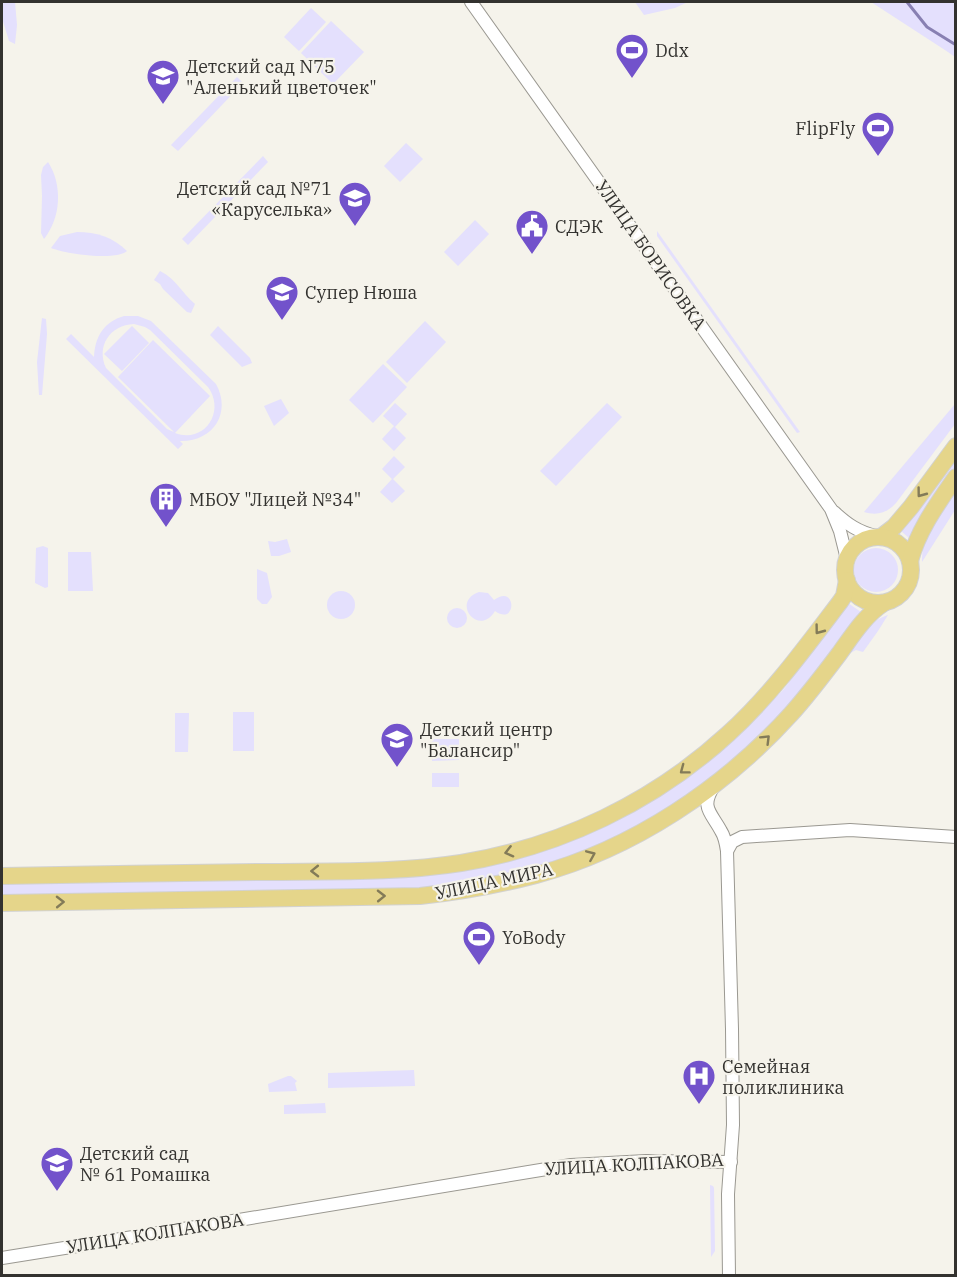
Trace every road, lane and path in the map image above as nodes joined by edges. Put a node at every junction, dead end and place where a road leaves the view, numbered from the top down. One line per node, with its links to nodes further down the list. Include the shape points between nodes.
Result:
1 (471, 2): 4 (street, УЛИЦА БОРИСОВКА)
2 (956, 446): 5 (main road, one-way to 5, via 901,519)
3 (956, 477): 7 (main road, via 921,533)
4 (831, 509): 5 (street, УЛИЦА БОРИСОВКА, via 854,529); 6 (street, УЛИЦА БОРИСОВКА)
5 (878, 537): 6 (main road, via 860,543); 7 (main road, via 898,545)
6 (847, 560): 8 (main road)
7 (910, 561): 9 (main road, via 911,576 906,588)
8 (847, 580): 9 (main road, via 864,598); 17 (main road, УЛИЦА МИРА, one-way to 17, via 844,596 791,667 728,735 637,801 554,839 481,859 401,868)
9 (884, 603): 10 (main road, УЛИЦА МИРА, one-way to 9, via 784,721 867,617)
10 (716, 783): 11 (main road, УЛИЦА МИРА); 12 (street, via 708,800)
11 (677, 810): 12 (street, via 696,809); 18 (main road, УЛИЦА МИРА, one-way to 11, via 450,892 508,882 571,863 630,837)
12 (711, 816): 13 (street, УЛИЦА КОЛПАКОВА)
13 (720, 829): 14 (street); 16 (street, УЛИЦА КОЛПАКОВА)
14 (742, 837): 15 (street, via 850,830); 16 (street, via 732,842)
15 (956, 837)
16 (727, 851): 19 (street, УЛИЦА КОЛПАКОВА)
17 (2, 876)
18 (2, 903)
19 (731, 1161): 20 (street, УЛИЦА КОЛПАКОВА, via 571,1165); 21 (street)
20 (2, 1258)
21 (729, 1275)

